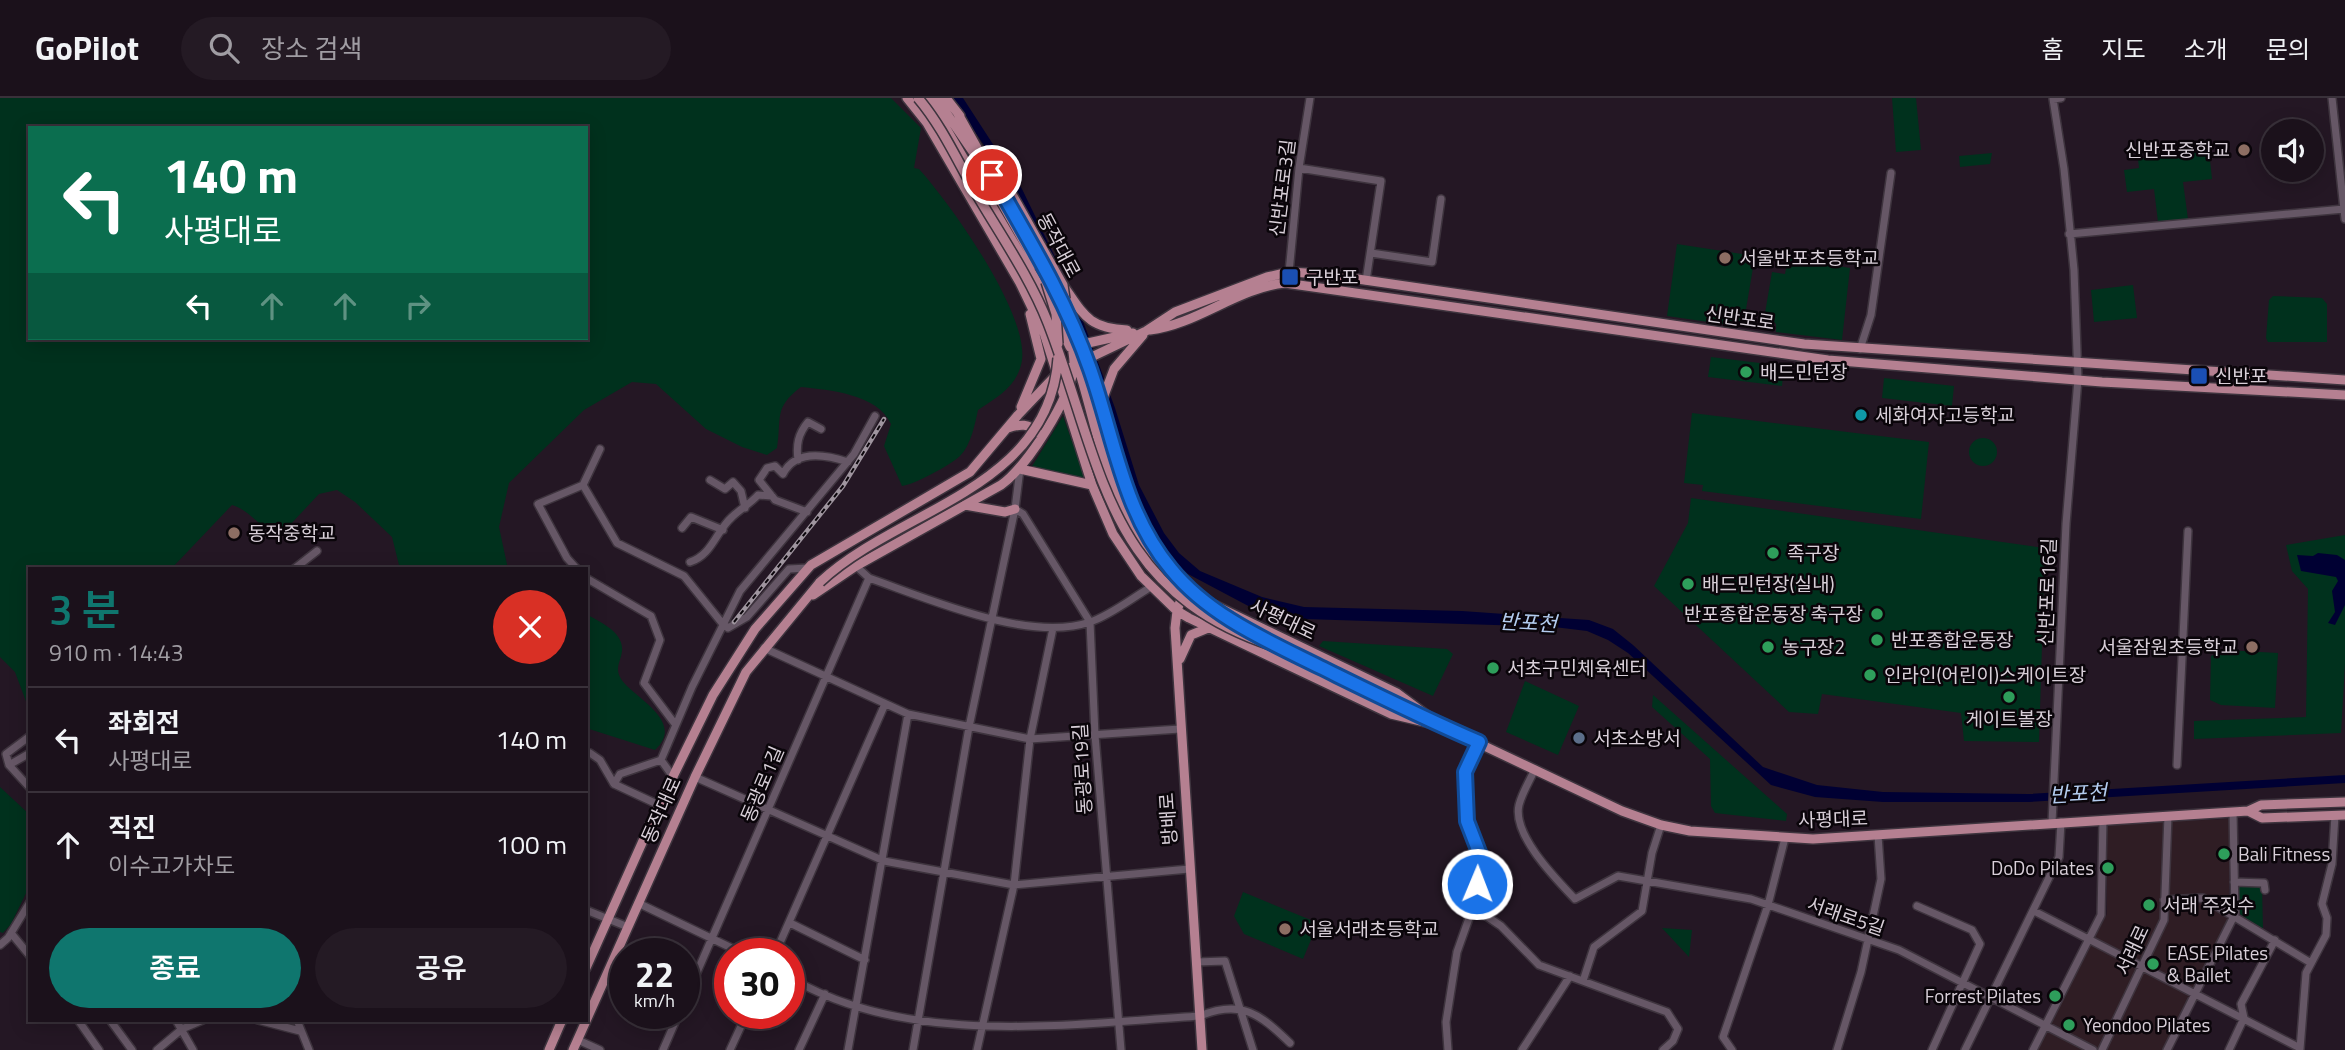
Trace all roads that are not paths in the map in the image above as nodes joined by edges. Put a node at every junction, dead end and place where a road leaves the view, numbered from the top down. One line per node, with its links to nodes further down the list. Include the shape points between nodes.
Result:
1 (907, 98): 21 (main road, 동작대로, via 927,123)
2 (918, 98): 76 (main road, bridge, via 942,130 1048,322 1100,481 1127,536 1156,574 1197,610 1238,634)
3 (928, 98): 25 (main road)
4 (936, 98): 10 (main road)
5 (946, 98): 9 (main road)
6 (1310, 98): 11 (street, 신반포로3길)
7 (2055, 98): 17 (street, 신반포로16길)
8 (2332, 98): 15 (street)
9 (957, 111): 13 (main road); 23 (main road, 동작대로, bridge, via 987,150)
10 (971, 148): 13 (main road); 66 (main road, 동작대로, bridge, via 1046,282 1056,314 1058,362 1051,395 1016,454 957,498 851,556)
11 (1299, 168): 18 (street, via 1381,181); 19 (street, 신반포로3길)
12 (1891, 173): 26 (street, via 1871,315)
13 (992, 175): 76 (main road, bridge, via 1063,302 1090,369 1126,490 1148,537 1171,570 1206,602)
14 (1441, 200): 18 (street, via 1432,262)
15 (2344, 209): 16 (street); 17 (street)
16 (2345, 219)
17 (2068, 234): 27 (street, 신반포로16길)
18 (1371, 253): 20 (street)
19 (1289, 272): 20 (main road, 신반포로); 22 (street, 신반포로3길); 24 (main road, 신반포로, via 1175,312)
20 (1366, 281): 26 (main road, 신반포로)
21 (1020, 283): 29 (main road, 동작대로); 34 (main road, 동작대로, via 1041,359)
22 (1288, 283): 24 (main road, 신반포로, via 1241,296 1169,328); 30 (main road, 신반포로, via 1828,360)
23 (1063, 285): 24 (main road, via 1089,322 1103,328); 25 (main road, 동작대로, bridge)
24 (1146, 331): 25 (main road); 28 (main road, 신반포로); 36 (main road, via 1114,369)
25 (1074, 346): 28 (main road, 동작대로)
26 (1860, 349): 27 (main road, 신반포로)
27 (2077, 363): 30 (street, 신반포로16길); 31 (main road, 신반포로)
28 (1077, 367): 29 (main road, 동작대로); 32 (main road, 동작대로); 36 (main road, 사평대로)
29 (1058, 373): 32 (main road, 동작대로); 34 (main road, 동작대로)
30 (2078, 379): 33 (main road, 신반포로); 109 (street, 신반포로16길, via 2066,524 2053,802)
31 (2345, 380)
32 (1063, 394): 39 (main road, 동작대로); 46 (main road, 사평대로)
33 (2345, 395)
34 (1018, 415): 37 (main road, 동작대로)
35 (875, 416): 42 (street)
36 (1096, 425): 65 (main road, 사평대로, via 1124,513 1164,572)
37 (1008, 428): 39 (main road, via 1031,426); 60 (main road, 동작대로, via 970,472)
38 (821, 429): 41 (street, via 807,422 801,430)
39 (1040, 441): 43 (main road, 동작대로)
40 (600, 449): 45 (street)
41 (798, 460): 42 (street, via 804,454); 47 (street, via 790,461 783,474 775,466 767,468 760,480)
42 (848, 462): 51 (street)
43 (1020, 469): 46 (main road); 48 (main road, 동작대로); 50 (street)
44 (710, 480): 49 (street, via 725,489 733,482)
45 (583, 485): 59 (street, via 538,504); 72 (street, via 617,543 684,576)
46 (1092, 485): 64 (main road, 사평대로, via 1112,534)
47 (772, 496): 49 (street, via 758,495); 51 (street)
48 (965, 505): 50 (main road, via 1005,512); 57 (main road, 동작대로)
49 (746, 508): 53 (street)
50 (1015, 509): 69 (street); 71 (street, 동광로19길, via 1023,514)
51 (807, 512): 72 (street, via 740,591)
52 (682, 528): 53 (street, via 691,517)
53 (723, 530): 56 (street, via 700,559)
54 (2188, 531): 95 (street)
55 (317, 551): 58 (street)
56 (690, 562)
57 (856, 565): 61 (street); 66 (main road, 동작대로)
58 (297, 567)
59 (576, 567)
60 (808, 568): 63 (main road, 동작대로); 72 (street, 동작대로, via 789,569 740,623 728,628)
61 (869, 578): 69 (street); 79 (street, 동광로1길)
62 (588, 579): 83 (street, via 651,616 660,640 644,683)
63 (792, 585): 66 (main road, via 805,591); 98 (main road, 동작대로, via 736,656)
64 (1151, 587): 67 (main road, 사평대로); 71 (street)
65 (1185, 587): 67 (main road, 방배로); 70 (main road, 사평대로)
66 (806, 600): 77 (main road, 동작대로)
67 (1177, 608): 68 (main road, via 1195,607); 74 (main road, 사평대로); 78 (main road, 방배로)
68 (1229, 616): 70 (main road); 75 (main road, via 1215,621)
69 (992, 620): 73 (street); 85 (street)
70 (1244, 620): 84 (main road, 사평대로, via 1396,693)
71 (1090, 622): 73 (street); 87 (street, 동광로19길)
72 (722, 624): 83 (street, 동작대로)
73 (1054, 628): 89 (street)
74 (1208, 628): 75 (main road, 사평대로); 78 (main road, via 1191,635)
75 (1223, 636): 84 (main road, 사평대로, via 1391,714)
76 (1273, 646): 80 (main road)
77 (764, 648): 79 (street); 97 (main road, 동작대로, via 746,672)
78 (1178, 664): 86 (main road, 방배로)
79 (825, 678): 81 (street); 103 (street, 동광로1길)
80 (1382, 699): 84 (street, 사평대로)
81 (885, 704): 82 (street); 111 (street)
82 (908, 714): 85 (street); 114 (street)
83 (675, 724): 93 (street, 동작대로)
84 (1441, 726): 90 (main road, 사평대로)
85 (969, 727): 89 (street); 116 (street)
86 (1180, 729): 87 (street); 115 (main road, 방배로)
87 (1095, 735): 89 (street); 117 (street, 동광로19길)
88 (28, 738): 94 (street, via 6,754)
89 (1030, 739): 120 (street)
90 (1479, 742): 96 (main road, 사평대로); 127 (street, via 1465,772 1467,821 1482,860)
91 (590, 753): 99 (street, 동작대로, via 600,760)
92 (28, 754): 94 (street)
93 (661, 760): 98 (street, 동작대로); 99 (street, 동작대로, via 620,774)
94 (9, 765): 100 (street)
95 (2177, 765)
96 (1535, 769): 110 (main road, 사평대로); 118 (street, 서래로5길, via 1519,806 1520,822 1548,870 1575,899 1618,876)
97 (695, 777): 103 (street); 123 (main road, 동작대로)
98 (674, 778): 102 (main road, 동작대로)
99 (614, 784): 102 (street, 동작대로)
100 (28, 786)
101 (2345, 802): 104 (main road, 사평대로, via 2261,805)
102 (659, 805): 131 (main road, 동작대로)
103 (767, 810): 111 (street); 136 (street, 동광로1길)
104 (2248, 811): 105 (main road, 사평대로); 106 (main road, 사평대로, via 2262,818)
105 (2233, 812): 107 (main road, 사평대로); 119 (street)
106 (2340, 815): 144 (street, via 2322,905 2326,935)
107 (2168, 816): 108 (main road, 사평대로); 122 (street, 서래로)
108 (2103, 820): 109 (main road, 사평대로); 138 (street, via 2101,915)
109 (2057, 823): 112 (main road, 사평대로); 129 (street, 신반포로16길, via 2059,857)
110 (1661, 825): 113 (main road, 사평대로); 118 (street)
111 (824, 835): 114 (street); 132 (street)
112 (1878, 835): 113 (main road, 사평대로); 137 (street, via 1881,879)
113 (1785, 838): 124 (street)
114 (884, 861): 116 (street); 142 (street)
115 (1189, 869): 117 (street); 143 (main road, 방배로)
116 (946, 873): 120 (street); 160 (street)
117 (1105, 876): 120 (street); 161 (street, 동광로19길)
118 (1649, 879): 124 (street, 서래로5길); 149 (street, via 1643,911 1594,947)
119 (2234, 882): 121 (street, via 2264,883); 130 (street)
120 (1014, 885): 171 (street)
121 (2265, 890)
122 (2164, 900): 130 (street, via 2203,898); 147 (street, 서래로, via 2164,920)
123 (638, 903): 133 (main road, 동작대로); 136 (street)
124 (1768, 905): 137 (street, 서래로5길); 199 (street, via 1723,1037)
125 (1917, 906): 150 (street, via 1972,930 1980,944)
126 (28, 907): 134 (street)
127 (1473, 907): 148 (street, via 1501,926 1539,965); 196 (street, via 1457,951 1446,1022)
128 (588, 911): 131 (street)
129 (2034, 911): 138 (street); 154 (street, 신반포로16길)
130 (2235, 914): 139 (street); 153 (street)
131 (608, 919): 133 (street); 145 (main road, 동작대로)
132 (790, 923): 135 (street); 142 (street)
133 (628, 927): 158 (main road, 동작대로)
134 (11, 933): 140 (street); 141 (street)
135 (783, 938)
136 (712, 939): 146 (street, 동광로1길)
137 (1868, 939): 150 (street, 서래로5길); 200 (street)
138 (2089, 939): 147 (street); 170 (street)
139 (2275, 940): 144 (street); 159 (street, via 2241,1004)
140 (0, 945)
141 (28, 954)
142 (865, 960): 155 (street)
143 (1196, 962): 156 (street, via 1225,961); 157 (main road, 방배로)
144 (2311, 963): 178 (street, via 2306,973)
145 (588, 964)
146 (700, 966)
147 (2142, 967): 153 (street); 205 (street, 서래로)
148 (1570, 976): 149 (street); 197 (street)
149 (1583, 981): 198 (street, via 1667,1012 1678,1029)
150 (1964, 983): 154 (street, 서래로5길); 201 (street)
151 (805, 985): 152 (street)
152 (825, 994): 155 (street); 189 (street)
153 (2195, 994): 159 (street); 206 (street)
154 (1993, 997): 170 (street, 서래로5길); 202 (street, 신반포로16길)
155 (856, 1007): 160 (street); 190 (street)
156 (1240, 1008): 157 (street, via 1216,1009); 177 (street, via 1251,1011); 195 (street)
157 (1200, 1016): 161 (street); 194 (main road, 방배로)
158 (588, 1017)
159 (2244, 1018): 178 (street); 207 (street)
160 (919, 1019): 171 (street); 191 (street)
161 (1118, 1021): 171 (street); 193 (street, 동광로19길)
162 (79, 1022): 179 (street)
163 (111, 1022): 180 (street)
164 (177, 1022): 172 (street)
165 (198, 1022): 172 (street)
166 (266, 1022): 175 (street)
167 (298, 1022): 175 (street)
168 (561, 1022): 184 (main road)
169 (586, 1022): 176 (main road, 동작대로)
170 (2045, 1026): 203 (street); 204 (street, 서래로5길)
171 (981, 1028): 192 (street)
172 (182, 1029): 181 (street); 182 (street)
173 (672, 1029): 187 (street)
174 (740, 1029): 188 (street)
175 (300, 1031): 183 (street)
176 (578, 1040): 185 (main road, 동작대로); 186 (street)
177 (1290, 1043)
178 (2300, 1049)
179 (99, 1050)
180 (132, 1050)
181 (157, 1050)
182 (193, 1050)
183 (310, 1050)
184 (549, 1050)
185 (573, 1050)
186 (600, 1050)
187 (663, 1050)
188 (730, 1050)
189 (799, 1050)
190 (848, 1050)
191 (913, 1050)
192 (977, 1050)
193 (1121, 1050)
194 (1202, 1050)
195 (1254, 1050)
196 (1448, 1050)
197 (1522, 1050)
198 (1664, 1050)
199 (1732, 1050)
200 (1837, 1050)
201 (1932, 1050)
202 (1965, 1050)
203 (2033, 1050)
204 (2093, 1050)
205 (2102, 1050)
206 (2167, 1050)
207 (2229, 1050)

